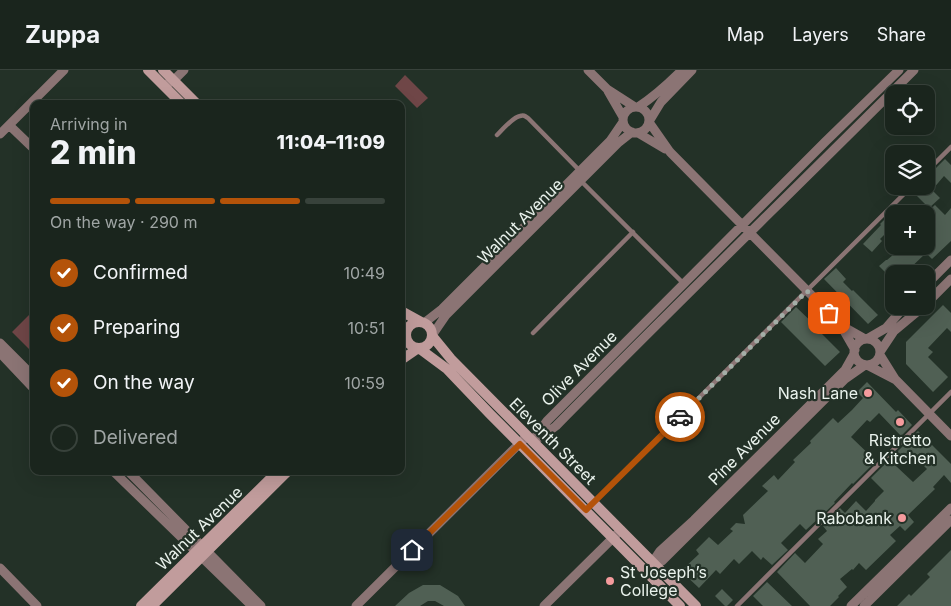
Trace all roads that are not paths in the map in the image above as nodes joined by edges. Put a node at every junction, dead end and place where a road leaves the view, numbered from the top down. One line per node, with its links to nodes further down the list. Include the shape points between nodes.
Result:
1 (64, 70): 12 (street)
2 (148, 70): 10 (main road)
3 (184, 70): 9 (street)
4 (588, 70): 11 (street)
5 (682, 70): 16 (street, via 651,99)
6 (692, 70): 18 (street, via 661,102)
7 (898, 70): 29 (street, Olive Avenue)
8 (914, 70): 31 (street, Olive Avenue)
9 (171, 74): 10 (street); 14 (main road)
10 (164, 86): 13 (main road)
11 (607, 89): 16 (street); 17 (street)
12 (34, 100)
13 (178, 100)
14 (194, 100)
15 (30, 104): 19 (street)
16 (636, 107): 17 (street, via 627,110); 18 (street, via 648,112)
17 (623, 120): 20 (street, via 626,128); 27 (street, Walnut Avenue)
18 (650, 121): 20 (street, via 646,129); 25 (street)
19 (9, 125): 21 (street); 23 (street)
20 (635, 133): 25 (street); 27 (street, Walnut Avenue, via 618,143)
21 (0, 134)
22 (497, 135): 27 (lane, via 515,118 524,116)
23 (30, 146)
24 (951, 147): 26 (lane)
25 (670, 152): 29 (street)
26 (935, 163)
27 (580, 176): 30 (lane); 41 (street, Walnut Avenue, via 442,309); 45 (street, Walnut Avenue, via 450,310)
28 (903, 195): 36 (lane)
29 (742, 225): 31 (street); 35 (street, Olive Avenue)
30 (633, 232): 35 (lane); 43 (lane)
31 (750, 233): 36 (street); 61 (street, Olive Avenue, via 556,426 544,435)
32 (951, 260): 33 (street)
33 (935, 276)
34 (951, 279): 37 (street)
35 (684, 284): 61 (street, Olive Avenue)
36 (807, 291): 42 (street); 66 (lane)
37 (935, 295)
38 (405, 313): 41 (main road)
39 (897, 315): 47 (street, via 886,328)
40 (914, 315): 52 (street, via 894,332)
41 (422, 322): 44 (main road, via 408,327); 45 (main road, via 430,327)
42 (840, 324): 47 (street); 50 (street)
43 (533, 333)
44 (405, 335)
45 (433, 335): 49 (main road, via 427,346); 61 (main road, Eleventh Street, via 450,359)
46 (405, 339): 49 (main road)
47 (866, 339): 50 (street, via 858,343); 52 (street, via 878,345)
48 (0, 343): 55 (street)
49 (418, 349): 53 (main road); 61 (main road, Eleventh Street, via 447,369)
50 (854, 352): 54 (street, via 858,361); 72 (street, Pine Avenue, via 839,376 660,551)
51 (0, 353): 57 (street)
52 (880, 354): 54 (street, via 875,362); 56 (street)
53 (405, 357)
54 (866, 365): 56 (street); 72 (street, Pine Avenue, via 845,379 662,562)
55 (30, 373)
56 (895, 379): 59 (street)
57 (30, 385)
58 (951, 392): 59 (lane)
59 (930, 414): 60 (street); 84 (lane)
60 (951, 436)
61 (526, 440): 66 (main road, Eleventh Street); 68 (main road, Eleventh Street); 80 (street)
62 (117, 475): 71 (street)
63 (132, 475): 71 (street)
64 (274, 475): 71 (main road, Walnut Avenue)
65 (284, 475): 71 (main road, Walnut Avenue)
66 (594, 503): 68 (lane); 70 (main road, Eleventh Street)
67 (951, 508): 85 (street)
68 (586, 510): 70 (main road, Eleventh Street)
69 (951, 520): 86 (street)
70 (617, 534): 72 (main road, Eleventh Street); 74 (main road, Eleventh Street); 81 (street)
71 (202, 552): 76 (main road, Walnut Avenue); 77 (main road, Walnut Avenue); 78 (street); 79 (street)
72 (654, 564): 74 (main road, Pine Avenue); 83 (main road, Eleventh Street)
73 (0, 568): 75 (street)
74 (646, 572): 82 (main road, Eleventh Street)
75 (37, 606)
76 (141, 606)
77 (152, 606)
78 (252, 606)
79 (261, 606)
80 (356, 606)
81 (544, 606)
82 (680, 606)
83 (696, 606)
84 (737, 606)
85 (851, 606)
86 (864, 606)

